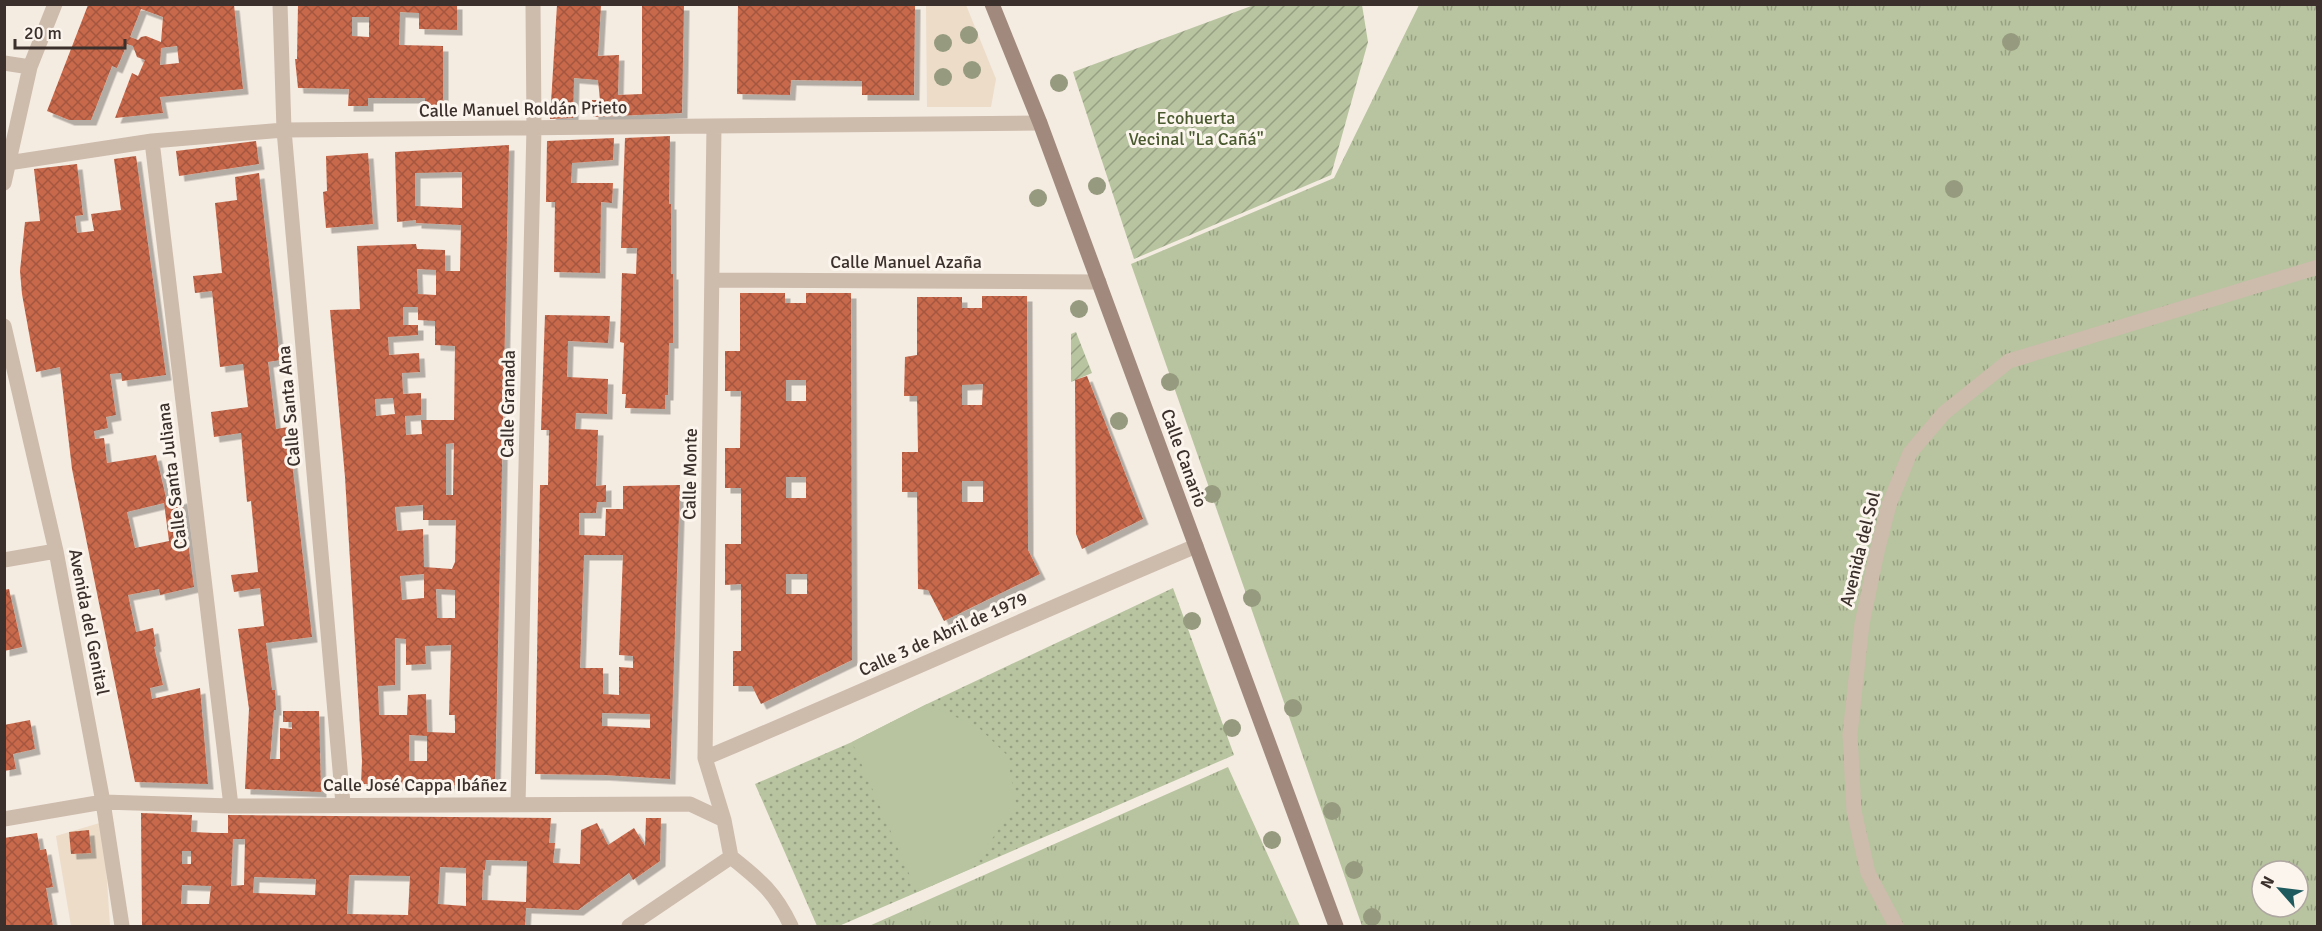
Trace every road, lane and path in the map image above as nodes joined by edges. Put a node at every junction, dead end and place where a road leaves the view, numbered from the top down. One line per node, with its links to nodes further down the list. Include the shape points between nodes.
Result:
1 (56, 4): 6 (street)
2 (280, 4): 10 (street, Calle Santa Ana)
3 (534, 4): 9 (street, Calle Granada)
4 (992, 4): 7 (street, Calle Canario)
5 (4, 63): 6 (street)
6 (30, 67): 12 (street)
7 (1040, 123): 8 (street, Calle Manuel Roldán Prieto); 16 (street, Calle Canario)
8 (714, 126): 9 (street, Calle Manuel Roldán Prieto); 15 (street, Calle Monte)
9 (534, 128): 10 (street, Calle Manuel Roldán Prieto); 24 (street, Calle Granada)
10 (284, 130): 11 (street, Calle Manuel Roldán Prieto); 23 (street, Calle Santa Ana)
11 (152, 141): 12 (street, Calle Manuel Roldán Prieto); 25 (street, Calle Santa Juliana)
12 (8, 163): 13 (street)
13 (4, 183)
14 (2318, 267): 35 (street, Avenida del Sol, via 2009,361 1944,413 1910,453 1889,506 1875,562 1862,624 1850,734 1854,812 1868,873)
15 (713, 280): 16 (street, Calle Manuel Azaña); 21 (street, Calle Monte)
16 (1099, 282): 18 (street, Calle Canario)
17 (4, 327): 19 (street, Avenida del Genital)
18 (1196, 546): 21 (street, Calle 3 de Abril de 1979); 34 (street, Calle Canario)
19 (56, 551): 20 (street); 22 (street, Avenida del Genital)
20 (4, 560)
21 (705, 758): 27 (street, Calle Monte)
22 (103, 802): 25 (street, Calle José Cappa Ibáñez); 26 (street, Calle José Cappa Ibáñez); 30 (street, Avenida del Genital)
23 (343, 804): 24 (street, Calle José Cappa Ibáñez); 25 (street, Calle José Cappa Ibáñez)
24 (518, 804): 27 (street, Calle José Cappa Ibáñez, via 690,804)
25 (231, 806)
26 (4, 819)
27 (724, 820): 28 (street, Calle Monte)
28 (731, 857): 29 (street, via 764,882); 31 (street)
29 (784, 910): 32 (street); 33 (street)
30 (122, 927)
31 (628, 927)
32 (777, 927)
33 (791, 927)
34 (1336, 927)
35 (1896, 927)

